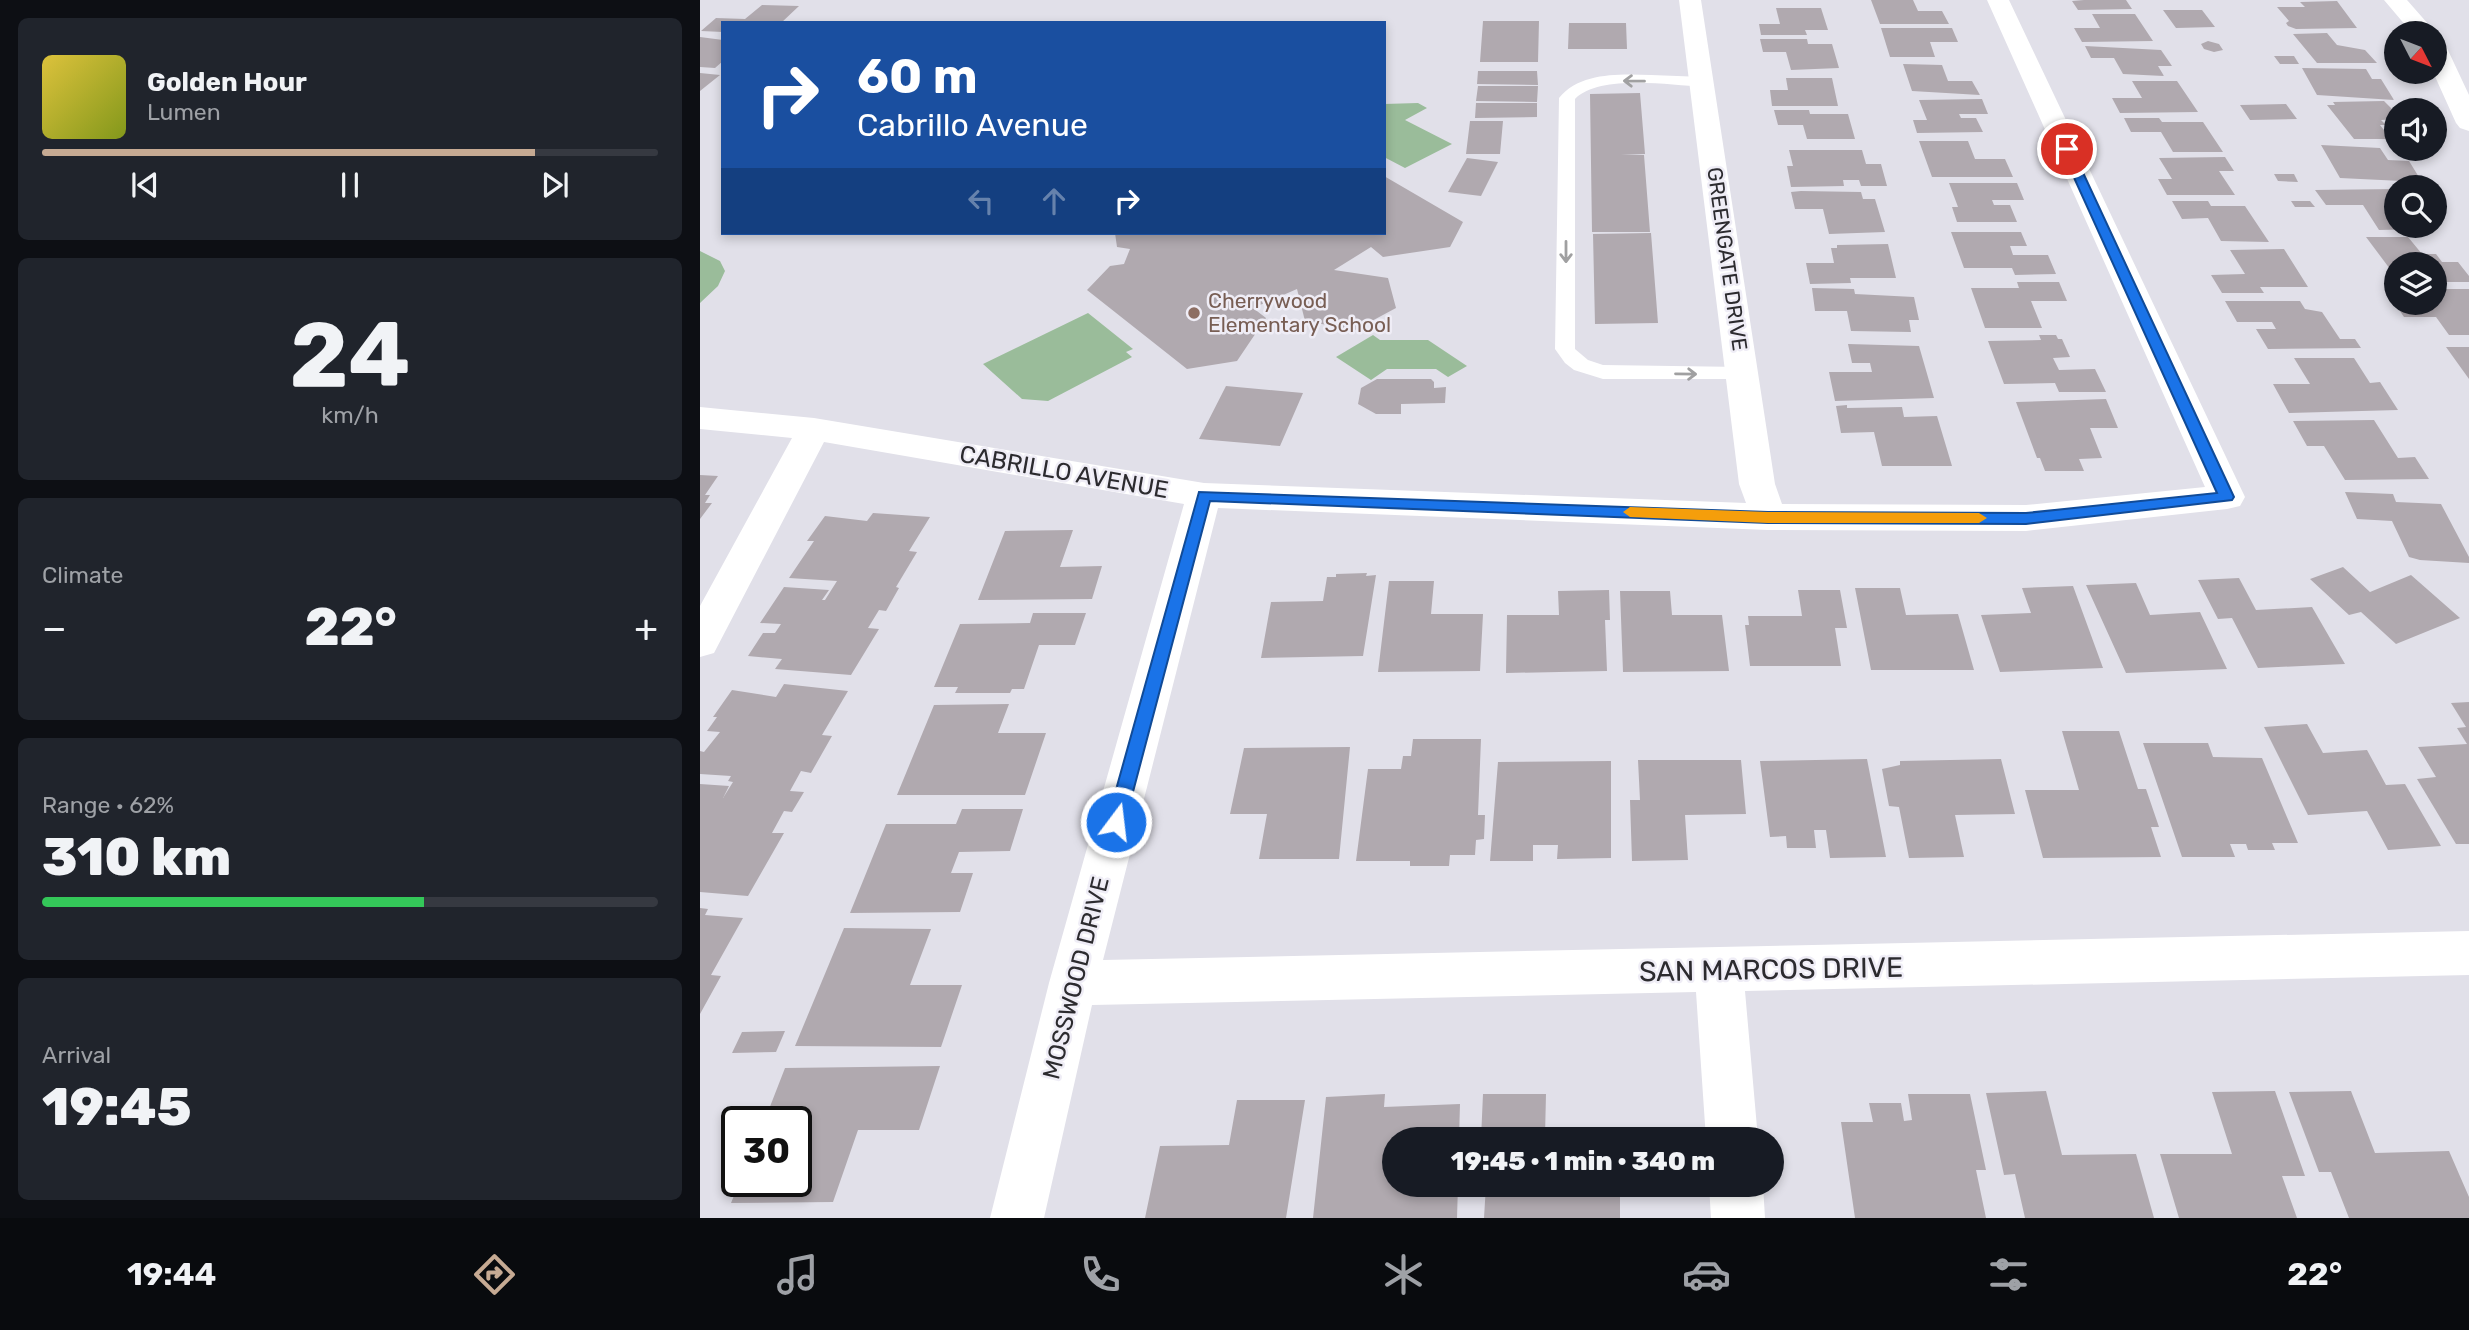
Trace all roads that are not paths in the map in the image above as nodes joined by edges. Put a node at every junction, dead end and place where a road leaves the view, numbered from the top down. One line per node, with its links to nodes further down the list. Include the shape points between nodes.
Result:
1 (1690, 0): 6 (street, GREENGATE DRIVE)
2 (1998, 0): 12 (street, CABRILLO AVENUE, via 2227,497 2026,518)
3 (2395, 0): 4 (street)
4 (2413, 21)
5 (2447, 75): 7 (street)
6 (1703, 82): 8 (street, GREENGATE DRIVE); 8 (lane, one-way to 8, via 1605,80 1584,84 1567,98 1565,349 1571,360 1603,372)
7 (2469, 123)
8 (1742, 374): 12 (street, GREENGATE DRIVE, via 1757,484)
9 (700, 418): 10 (street, CABRILLO AVENUE)
10 (814, 429): 11 (street, CABRILLO AVENUE); 13 (street)
11 (1204, 495): 12 (street, CABRILLO AVENUE); 16 (street, MOSSWOOD DRIVE)
12 (1768, 517)
13 (700, 642)
14 (2464, 963): 15 (street, SAN MARCOS DRIVE)
15 (1719, 970): 16 (street, SAN MARCOS DRIVE); 17 (street)
16 (1073, 983): 19 (street, MOSSWOOD DRIVE)
17 (1731, 1127)
18 (1737, 1197): 20 (street)
19 (1017, 1218)
20 (1738, 1218)

